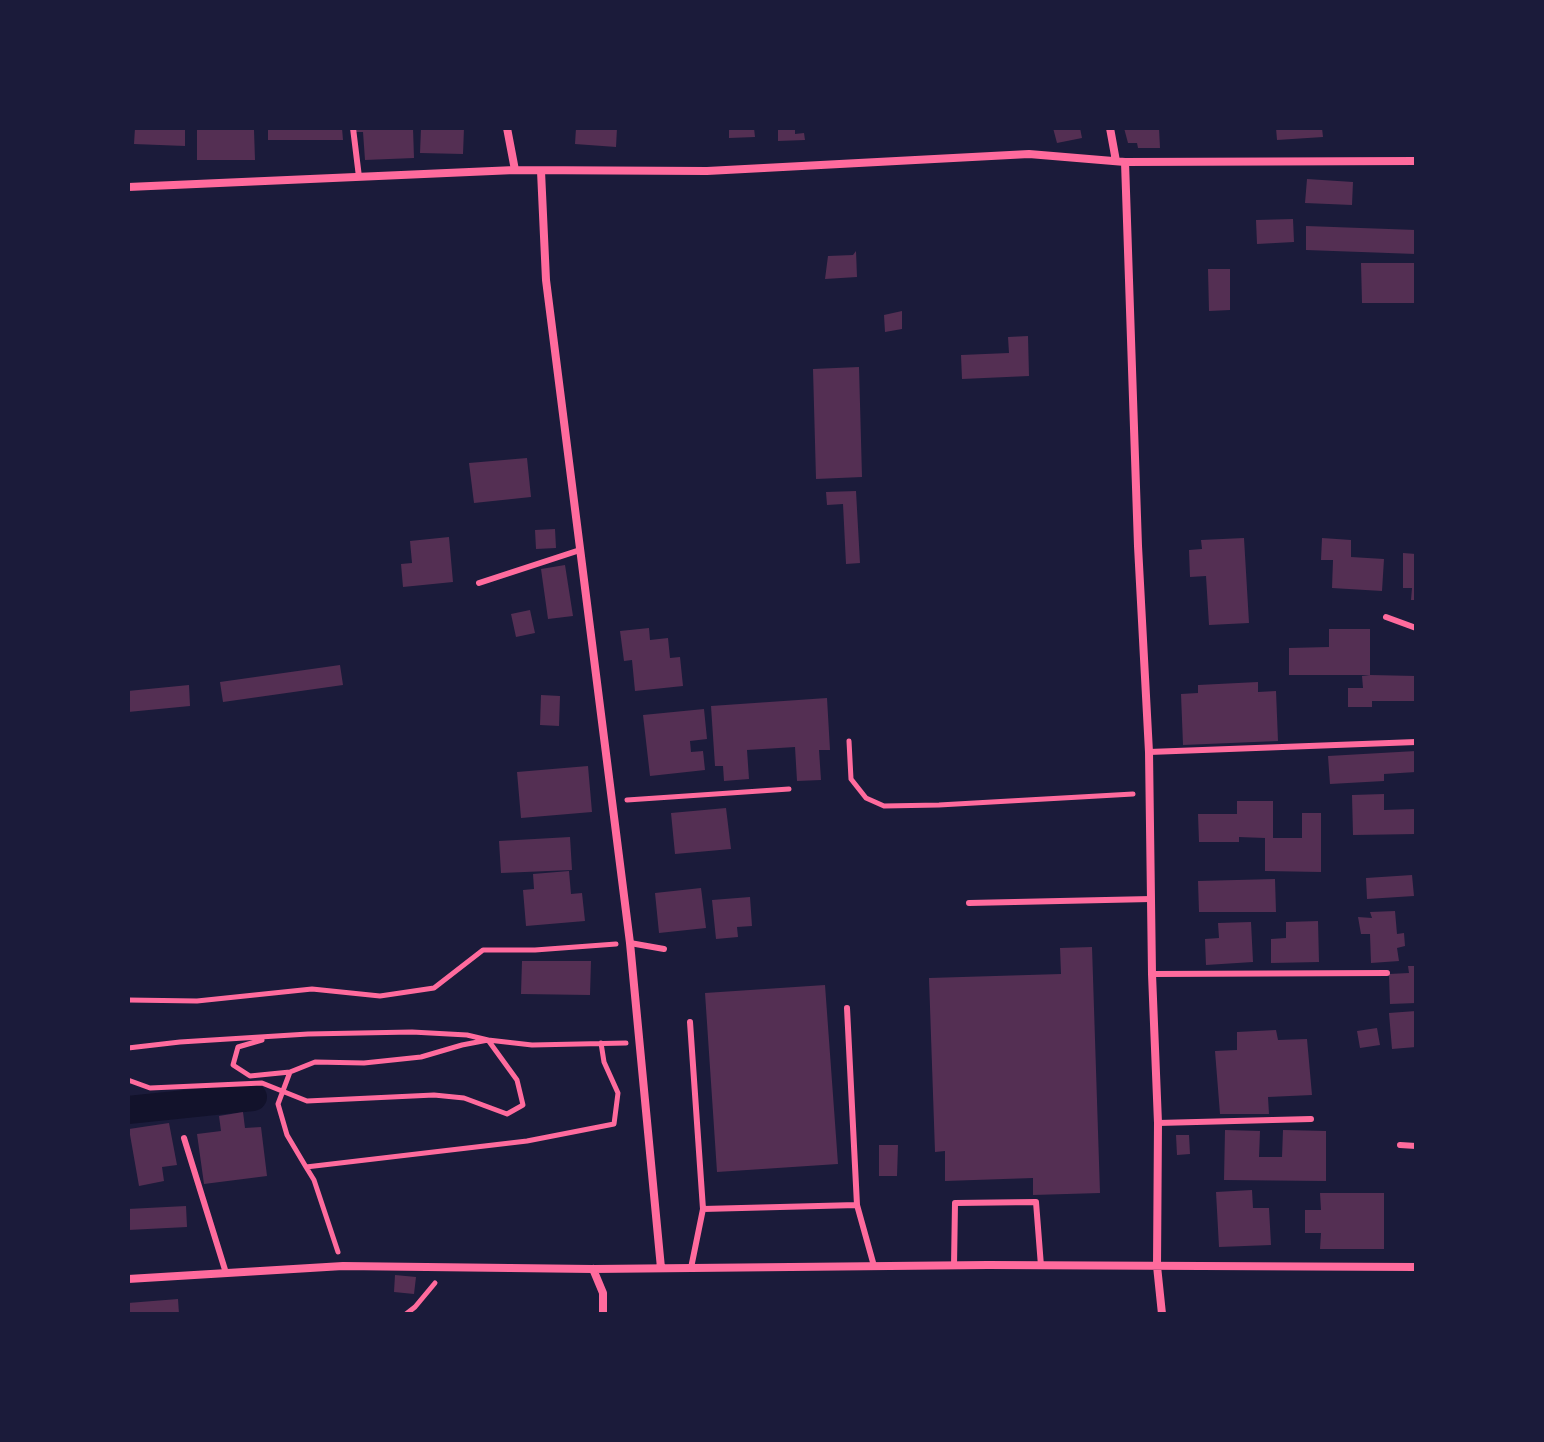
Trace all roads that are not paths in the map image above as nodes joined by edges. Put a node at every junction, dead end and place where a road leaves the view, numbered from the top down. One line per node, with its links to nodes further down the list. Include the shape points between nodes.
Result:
1 (353, 128): 8 (lane)
2 (507, 128): 6 (street)
3 (1110, 128): 5 (street)
4 (1416, 161): 5 (street)
5 (1121, 162): 7 (street, via 1029,154 707,171); 15 (street)
6 (515, 170): 7 (street); 8 (street)
7 (541, 171): 10 (street, via 546,280)
8 (359, 177): 9 (street)
9 (128, 187)
10 (580, 550): 11 (lane); 18 (street)
11 (479, 583)
12 (1386, 617): 13 (lane)
13 (1416, 628)
14 (1416, 742): 15 (lane)
15 (1149, 752): 16 (street)
16 (1151, 899): 17 (lane); 21 (street)
17 (969, 903)
18 (630, 943): 19 (lane); 36 (street)
19 (664, 949)
20 (1387, 973): 21 (lane)
21 (1152, 974): 25 (street)
22 (847, 1008): 29 (lane)
23 (690, 1022): 30 (lane)
24 (1311, 1119): 25 (lane)
25 (1158, 1123): 34 (street)
26 (184, 1138): 39 (lane)
27 (1400, 1145): 28 (lane)
28 (1416, 1146)
29 (857, 1205): 30 (lane); 31 (lane)
30 (703, 1209): 37 (lane)
31 (874, 1266): 32 (street); 37 (street)
32 (954, 1266): 33 (street); 33 (lane, via 955,1203 1036,1202)
33 (1041, 1266): 34 (street)
34 (1157, 1266): 35 (street); 42 (street)
35 (1416, 1267)
36 (661, 1268): 37 (street); 38 (street)
37 (691, 1268)
38 (593, 1269): 39 (street, via 343,1266); 41 (street, via 603,1293)
39 (226, 1273): 40 (street)
40 (128, 1279)
41 (603, 1314)
42 (1162, 1314)

